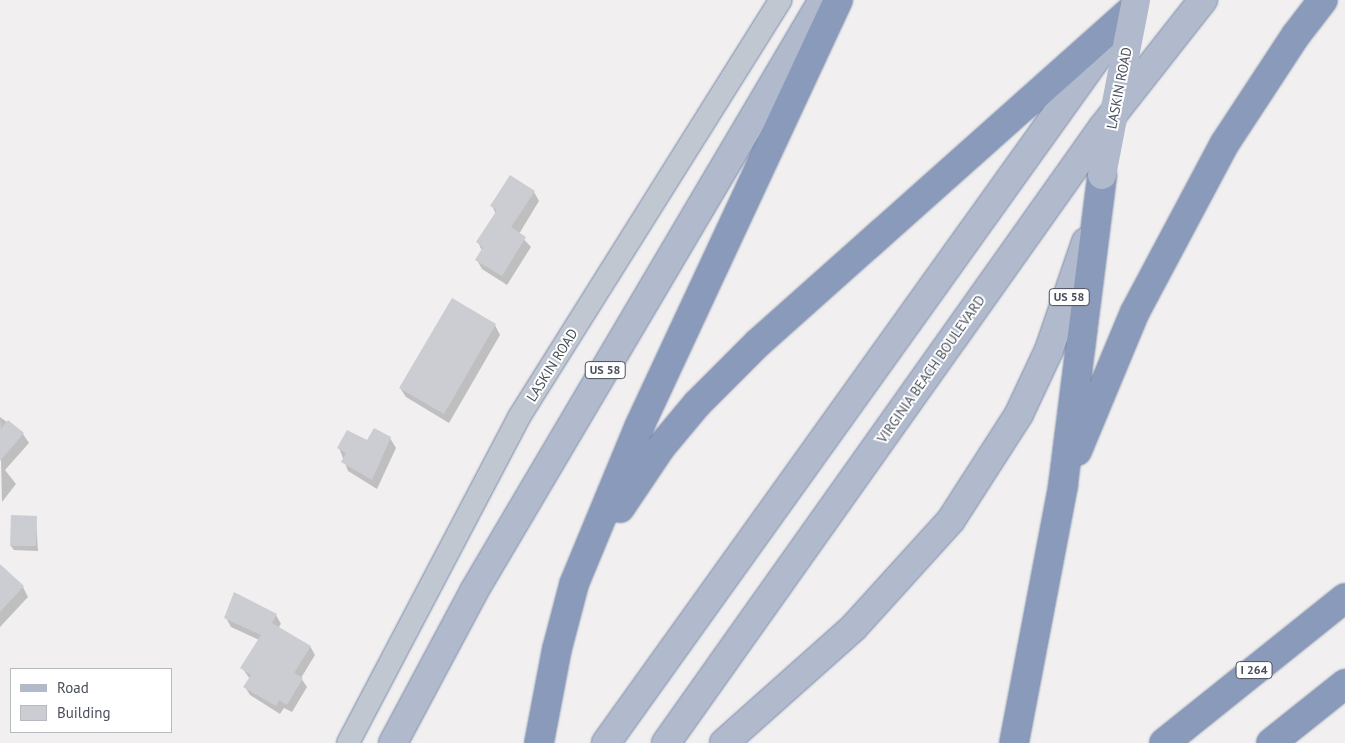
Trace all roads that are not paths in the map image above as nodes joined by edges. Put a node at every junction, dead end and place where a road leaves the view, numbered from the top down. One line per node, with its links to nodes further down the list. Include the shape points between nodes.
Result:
1 (780, 0): 12 (street, LASKIN ROAD, via 519,417)
2 (824, 0): 13 (main road, US 58, via 474,591)
3 (838, 0): 9 (highway, via 639,426)
4 (1203, 0): 16 (main road, VIRGINIA BEACH BOULEVARD, via 1097,135)
5 (1323, 0): 8 (highway, via 1296,34 1225,143 1156,271 1135,312)
6 (1135, 4): 7 (main road, LASKIN ROAD / US 58, bridge); 9 (highway, via 758,343 697,404 636,481); 15 (main road)
7 (1102, 175): 8 (highway); 17 (main road, US 58, via 1086,244 1049,350 1019,414 983,474 945,527 861,621)
8 (1063, 485): 18 (highway)
9 (574, 584): 14 (highway, via 557,649)
10 (1345, 598): 19 (highway, I 264)
11 (1345, 684): 20 (highway)
12 (348, 743)
13 (393, 743)
14 (539, 743)
15 (606, 743)
16 (666, 743)
17 (724, 743)
18 (1014, 743)
19 (1164, 743)
20 (1271, 743)

